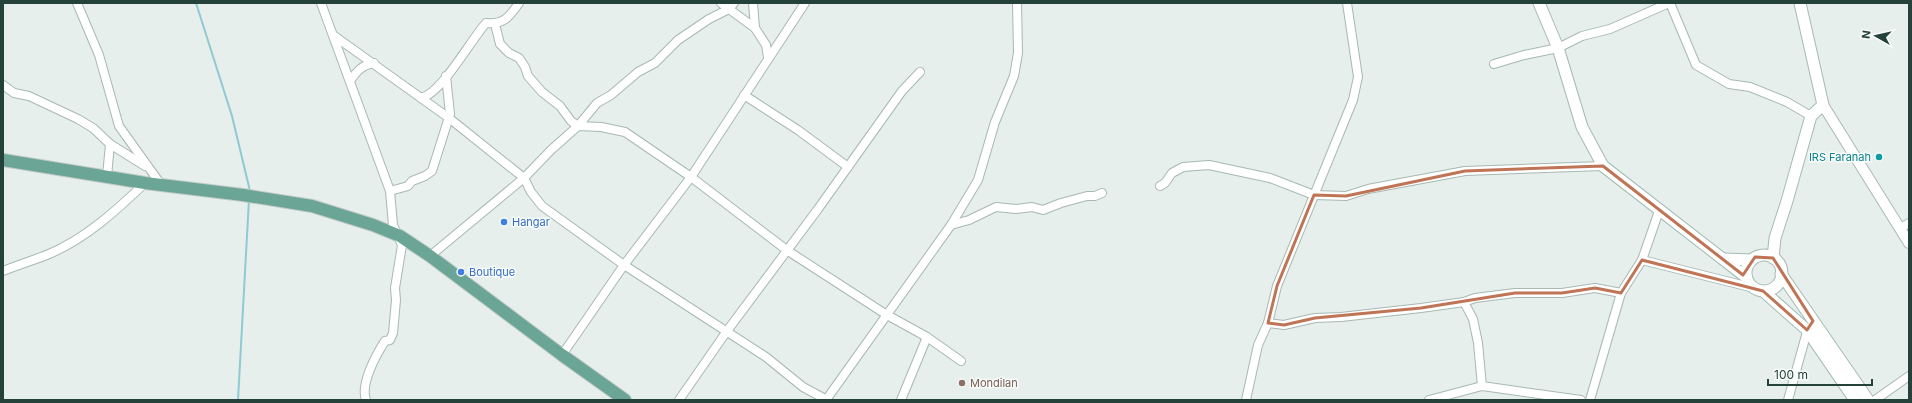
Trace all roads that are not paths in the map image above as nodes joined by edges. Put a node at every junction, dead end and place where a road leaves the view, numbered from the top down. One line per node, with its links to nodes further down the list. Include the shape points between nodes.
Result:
1 (77, 3): 33 (street, via 99,55 119,126)
2 (321, 3): 15 (street)
3 (519, 3): 13 (street, via 512,15)
4 (721, 3): 12 (street)
5 (753, 3): 14 (street)
6 (805, 3): 17 (street)
7 (1017, 3): 46 (street, via 1018,53 1014,76 995,122 978,180)
8 (1347, 3): 43 (street, via 1358,76 1353,100)
9 (1539, 3): 16 (main road)
10 (1669, 3): 16 (street, via 1610,29 1582,36); 27 (street, via 1696,65 1729,84 1750,87 1787,102)
11 (1800, 3): 26 (main road)
12 (731, 6): 14 (street); 29 (street, via 678,40 654,63 597,103)
13 (495, 24): 21 (street, via 486,23); 29 (street, via 500,44 518,58 528,76 542,92 560,106)
14 (755, 28): 17 (street, via 766,45)
15 (333, 35): 18 (street); 22 (street)
16 (1558, 48): 19 (street, via 1524,54); 32 (main road, via 1582,127)
17 (768, 57): 24 (street)
18 (374, 63): 22 (street, via 358,69); 25 (street)
19 (1494, 64)
20 (920, 72): 34 (street, via 902,91)
21 (446, 76): 25 (street, via 438,88 427,97); 28 (street)
22 (350, 81): 41 (street)
23 (3, 85): 30 (street, via 14,93 29,96 78,119 93,128)
24 (744, 95): 34 (street); 36 (street)
25 (421, 98): 28 (street)
26 (1823, 105): 27 (main road); 47 (street)
27 (1812, 116): 49 (main road)
28 (449, 118): 37 (street); 41 (street, via 432,171 412,181 408,186)
29 (578, 126): 36 (street, via 602,127 625,132); 37 (street)
30 (110, 144): 33 (street); 35 (street)
31 (3, 160): 35 (main road)
32 (1603, 166): 43 (street, via 1465,171 1368,189 1346,196); 44 (main road)
33 (148, 167): 39 (street)
34 (848, 167): 51 (street)
35 (107, 176): 38 (main road)
36 (691, 177): 51 (street); 57 (street)
37 (524, 178): 52 (street); 57 (street, via 542,206)
38 (145, 183): 39 (main road); 58 (street, via 119,208 77,238 48,254)
39 (162, 186): 48 (main road, via 312,206)
40 (1160, 186): 43 (street, via 1172,173 1183,167 1209,165 1270,178)
41 (390, 191): 48 (street, via 393,225)
42 (1102, 193): 46 (street, via 1043,210 1032,207 996,207 969,220)
43 (1314, 195): 65 (street, via 1277,286)
44 (1659, 211): 55 (main road); 56 (street)
45 (1909, 223): 47 (street)
46 (951, 225): 64 (street)
47 (1900, 228): 50 (street)
48 (400, 236): 52 (main road); 73 (street, via 402,255 395,288 393,333 378,352 371,368 365,391)
49 (1775, 238): 53 (main road); 54 (main road)
50 (1909, 243)
51 (788, 250): 64 (street); 67 (street)
52 (430, 256): 69 (main road)
53 (1756, 258): 54 (main road); 55 (main road); 60 (main road, via 1747,268)
54 (1773, 258): 59 (main road, via 1779,265)
55 (1723, 259): 60 (main road)
56 (1642, 260): 61 (street); 62 (street)
57 (624, 265): 67 (street); 69 (street)
58 (3, 271)
59 (1781, 274): 61 (main road, via 1776,286); 66 (main road)
60 (1746, 277): 61 (main road)
61 (1758, 290): 66 (main road)
62 (1621, 293): 63 (street, via 1595,288 1562,293 1515,293 1475,298); 81 (street)
63 (1464, 302): 65 (street, via 1315,318 1284,325); 72 (street, via 1473,319)
64 (887, 315): 68 (street); 76 (street)
65 (1268, 323): 78 (street, via 1258,344)
66 (1810, 326): 82 (street); 83 (main road); 84 (main road)
67 (727, 331): 75 (street); 76 (street, via 766,357 803,387)
68 (926, 337): 70 (street); 77 (street)
69 (562, 355): 74 (main road)
70 (961, 361)
71 (1909, 376): 85 (street)
72 (1482, 386): 79 (street); 80 (street)
73 (366, 400)
74 (625, 400)
75 (679, 400)
76 (827, 400)
77 (901, 400)
78 (1246, 400)
79 (1429, 400)
80 (1581, 400)
81 (1590, 400)
82 (1788, 400)
83 (1855, 400)
84 (1868, 400)
85 (1875, 400)

